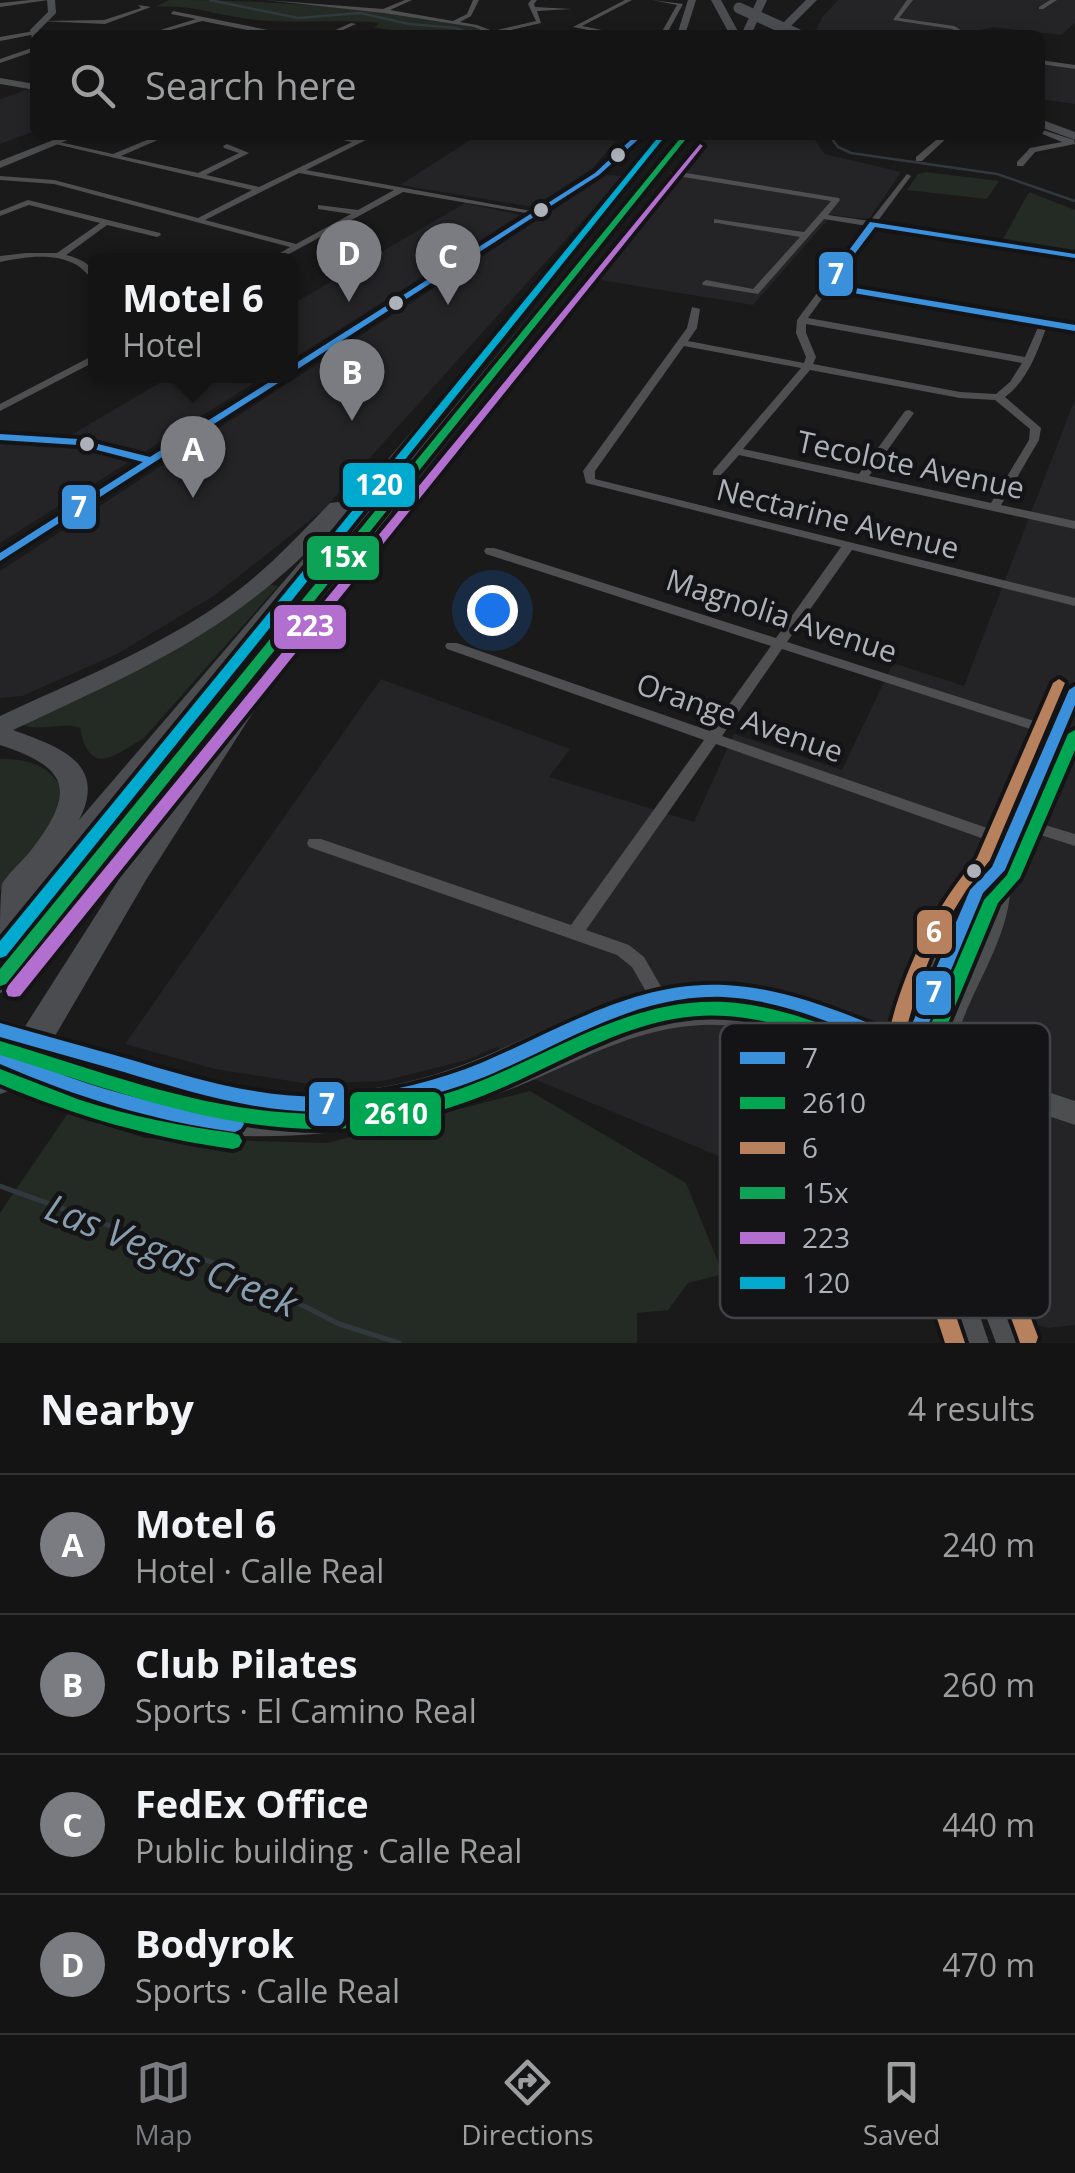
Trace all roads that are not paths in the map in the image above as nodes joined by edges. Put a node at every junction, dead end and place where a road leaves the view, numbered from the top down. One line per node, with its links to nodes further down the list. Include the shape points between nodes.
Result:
1 (48, 0): 17 (street); 28 (main road, via 52,13)
2 (268, 0): 21 (street)
3 (348, 0): 21 (street)
4 (409, 0): 25 (street)
5 (476, 0): 29 (street, via 470,15)
6 (534, 0): 24 (street)
7 (628, 0): 37 (street, via 576,27)
8 (655, 0): 38 (street, via 680,4)
9 (692, 0): 39 (main road)
10 (700, 0): 40 (main road)
11 (716, 0): 41 (highway)
12 (762, 0): 42 (highway)
13 (774, 0): 43 (highway)
14 (812, 0): 44 (highway)
15 (910, 0): 47 (street, via 895,18)
16 (1054, 0): 23 (street)
17 (0, 4)
18 (737, 4): 45 (highway, bridge)
19 (790, 5): 46 (highway)
20 (140, 6): 28 (street, via 148,7 105,22)
21 (340, 8): 25 (street)
22 (569, 8): 24 (street)
23 (1041, 8)
24 (532, 9): 36 (street, via 539,22)
25 (384, 11): 29 (street)
26 (173, 13): 27 (street)
27 (206, 19): 32 (street); 33 (street)
28 (44, 22): 31 (main road)
29 (455, 22): 35 (street)
30 (353, 24): 34 (street)
31 (38, 30)
32 (165, 30)
33 (258, 30)
34 (338, 30)
35 (482, 30)
36 (510, 30)
37 (587, 30)
38 (666, 30)
39 (683, 30)
40 (692, 30)
41 (732, 30)
42 (748, 30)
43 (761, 30)
44 (781, 30)
45 (785, 30)
46 (812, 30)
47 (957, 30)
48 (30, 35): 49 (street)
49 (0, 39)
50 (30, 52): 51 (street)
51 (0, 61)
52 (1045, 63): 53 (street)
53 (1075, 67)
54 (2, 82): 55 (main road)
55 (30, 85)
56 (1045, 121): 57 (highway)
57 (1074, 135): 71 (street, via 1033,150); 73 (street)
58 (63, 140): 67 (main road)
59 (153, 140): 69 (street)
60 (349, 140): 66 (street)
61 (363, 140): 66 (street)
62 (630, 140): 82 (main road, via 597,174)
63 (666, 140): 114 (highway)
64 (682, 140): 125 (highway)
65 (941, 140): 70 (street)
66 (359, 142): 74 (street)
67 (55, 143): 69 (street); 72 (main road)
68 (226, 146): 76 (street, via 245,152)
69 (114, 156): 76 (street)
70 (920, 159)
71 (1020, 164)
72 (0, 165)
73 (1032, 166)
74 (298, 171): 79 (street); 80 (street)
75 (674, 173): 85 (street, via 835,198)
76 (198, 176): 80 (street)
77 (906, 176): 89 (street)
78 (0, 178): 86 (street, via 54,182)
79 (403, 189): 82 (street); 84 (street)
80 (261, 190): 86 (street)
81 (321, 206): 84 (street)
82 (538, 213): 107 (main road)
83 (0, 214): 88 (street, via 28,202)
84 (360, 214): 92 (street)
85 (822, 216): 89 (street); 91 (street)
86 (202, 218): 92 (street)
87 (717, 221): 91 (street)
88 (106, 222): 90 (street); 94 (street)
89 (874, 224): 95 (street); 99 (street)
90 (158, 235)
91 (806, 236): 98 (street, via 756,292)
92 (298, 247): 93 (street)
93 (286, 253)
94 (58, 256): 96 (street); 97 (street)
95 (1075, 256)
96 (0, 260)
97 (88, 269)
98 (706, 284)
99 (827, 286): 101 (street); 102 (street)
100 (695, 309): 104 (street)
101 (802, 320): 106 (street); 108 (street)
102 (1044, 323): 103 (street); 106 (street)
103 (1075, 328)
104 (682, 343): 108 (street); 119 (street, via 589,471)
105 (88, 360): 111 (street)
106 (1028, 361): 110 (street)
107 (298, 366)
108 (808, 367): 110 (street); 115 (street)
109 (273, 383): 116 (main road)
110 (998, 397): 120 (street, via 1036,428)
111 (0, 408)
112 (909, 413): 118 (street)
113 (0, 437): 116 (main road, via 60,440)
114 (410, 446): 129 (highway, via 257,587); 143 (highway)
115 (737, 452): 117 (street); 118 (street, Tecolote Avenue)
116 (152, 460): 124 (main road)
117 (717, 473)
118 (861, 479): 120 (street, Tecolote Avenue)
119 (590, 481): 122 (street, Nectarine Avenue)
120 (994, 507): 121 (street, Tecolote Avenue)
121 (1075, 525)
122 (849, 544): 126 (street, Nectarine Avenue); 127 (street)
123 (490, 551): 127 (street, Magnolia Avenue)
124 (0, 558)
125 (340, 560): 144 (highway); 148 (highway, via 334,579 197,775)
126 (1075, 602)
127 (780, 643): 133 (street, Magnolia Avenue); 135 (street)
128 (452, 646): 135 (street, Orange Avenue)
129 (163, 647): 131 (highway, via 34,705); 132 (highway)
130 (1072, 702): 133 (main road)
131 (0, 713)
132 (0, 726)
133 (1056, 732): 138 (main road)
134 (0, 735): 137 (highway, via 58,758)
135 (713, 737): 138 (street, Orange Avenue); 142 (street)
136 (0, 752): 137 (highway, via 40,757)
137 (74, 782): 141 (highway, via 61,828)
138 (1014, 832): 139 (street, Orange Avenue); 147 (main road, via 998,870 976,890)
139 (1075, 840)
140 (315, 843): 142 (street)
141 (0, 907)
142 (576, 931): 145 (street, via 638,962)
143 (0, 934)
144 (0, 980)
145 (664, 1007): 146 (main road); 148 (main road, via 591,1016 467,1075 380,1099 324,1105 270,1104 142,1070); 148 (main road, via 471,1092 378,1116 255,1126 120,1104)
146 (768, 1023)
147 (930, 1023)
148 (20, 1053)
149 (1050, 1104): 150 (main road)
150 (1075, 1112)

